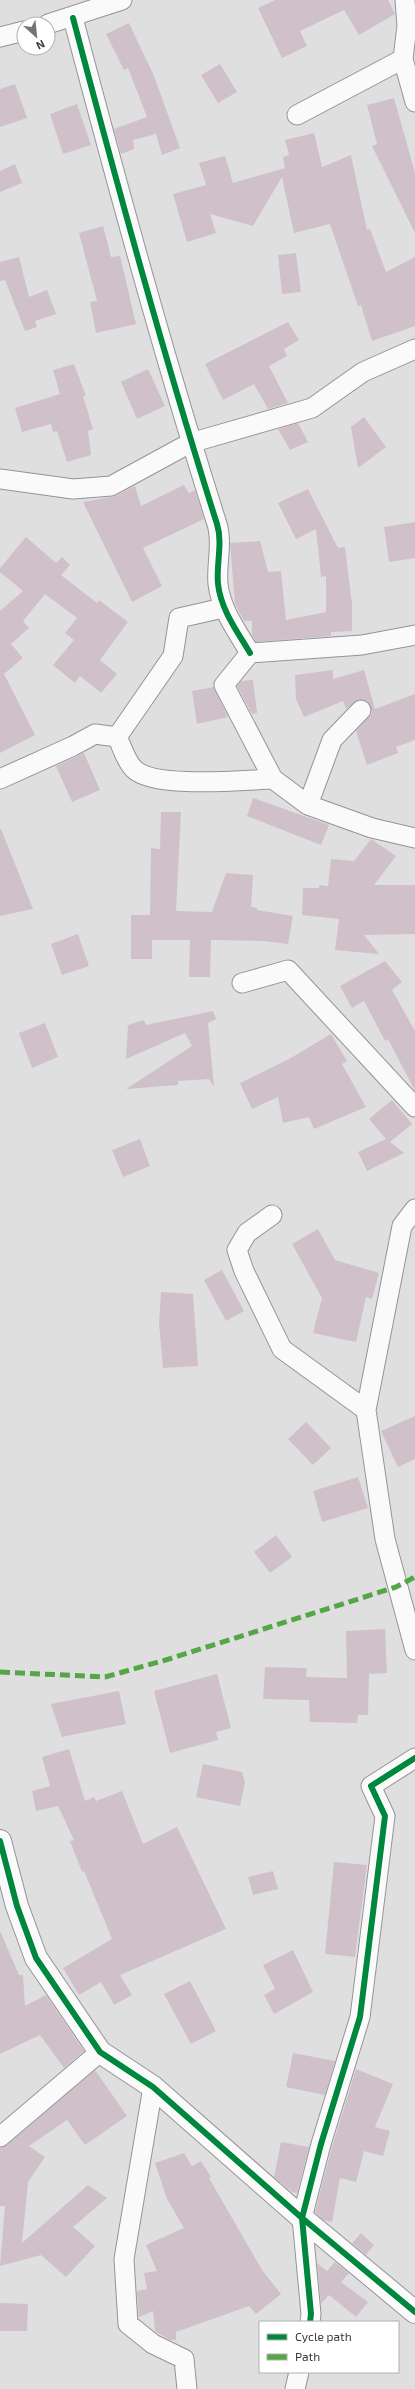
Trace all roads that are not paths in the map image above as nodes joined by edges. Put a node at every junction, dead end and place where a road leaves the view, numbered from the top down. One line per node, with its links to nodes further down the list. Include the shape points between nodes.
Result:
1 (122, 0): 3 (street)
2 (405, 0): 7 (street, via 407,26)
3 (73, 18): 4 (street); 11 (street, via 139,267)
4 (56, 22)
5 (16, 33): 6 (street)
6 (0, 37)
7 (403, 59): 8 (street); 9 (street)
8 (415, 102)
9 (297, 115)
10 (415, 349): 11 (street, via 363,372 312,408)
11 (190, 443): 12 (street, via 111,486 73,488); 13 (street, via 218,527 218,584)
12 (0, 479)
13 (223, 608): 15 (street); 17 (street, via 179,618 173,656)
14 (415, 635): 15 (street, via 362,645)
15 (250, 653): 19 (street, via 224,684)
16 (361, 710): 20 (street, via 332,740)
17 (117, 737): 18 (street, via 95,734); 19 (street, via 134,769 150,779 178,782)
18 (0, 779)
19 (273, 779): 20 (street)
20 (308, 805): 21 (street, via 372,828)
21 (415, 838)
22 (242, 984): 23 (street, via 288,970)
23 (415, 1107)
24 (415, 1209): 26 (street)
25 (272, 1215): 27 (street, via 247,1234 237,1250 244,1271 282,1350)
26 (408, 1231): 27 (street)
27 (366, 1410): 28 (street, via 385,1539)
28 (415, 1650)
29 (415, 1758): 34 (street, via 371,1786 385,1816 360,2017 321,2144)
30 (0, 1841): 31 (street, via 17,1906 36,1958)
31 (100, 2052): 32 (street); 33 (street)
32 (153, 2087): 34 (street); 38 (street, via 124,2259 128,2324 153,2344 184,2359)
33 (0, 2137)
34 (302, 2218): 35 (street); 36 (street)
35 (415, 2312)
36 (310, 2321)
37 (299, 2373): 39 (street)
38 (187, 2389)
39 (295, 2389)

